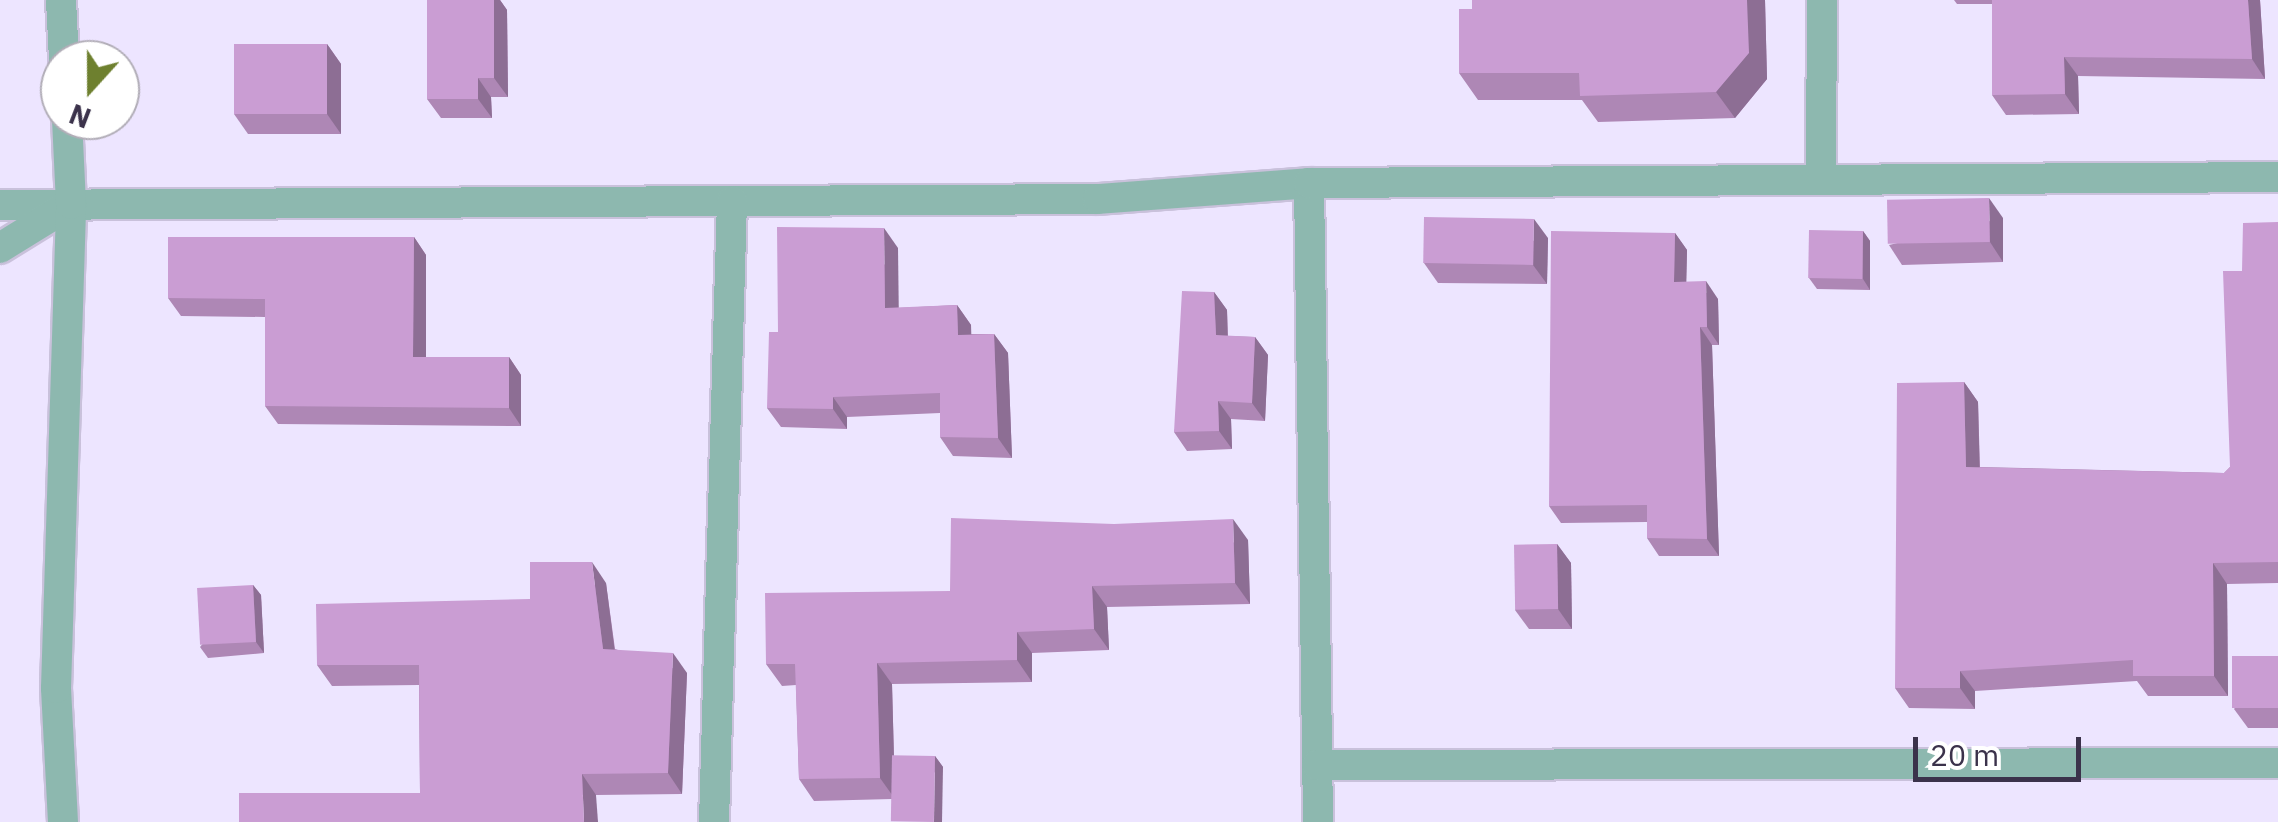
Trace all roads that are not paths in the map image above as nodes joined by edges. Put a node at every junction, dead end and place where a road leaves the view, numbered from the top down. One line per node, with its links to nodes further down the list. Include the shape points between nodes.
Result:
1 (61, 0): 3 (street)
2 (1822, 0): 6 (street)
3 (63, 40)
4 (68, 140): 9 (street)
5 (2278, 177): 6 (street)
6 (1820, 180): 7 (street)
7 (1309, 183): 8 (street, via 1098,199); 13 (street)
8 (732, 201): 9 (street); 15 (street)
9 (70, 204): 10 (street); 11 (street); 14 (street, via 56,688)
10 (0, 205)
11 (0, 248)
12 (2278, 763): 13 (street)
13 (1317, 765): 16 (street)
14 (62, 822)
15 (714, 822)
16 (1318, 822)

